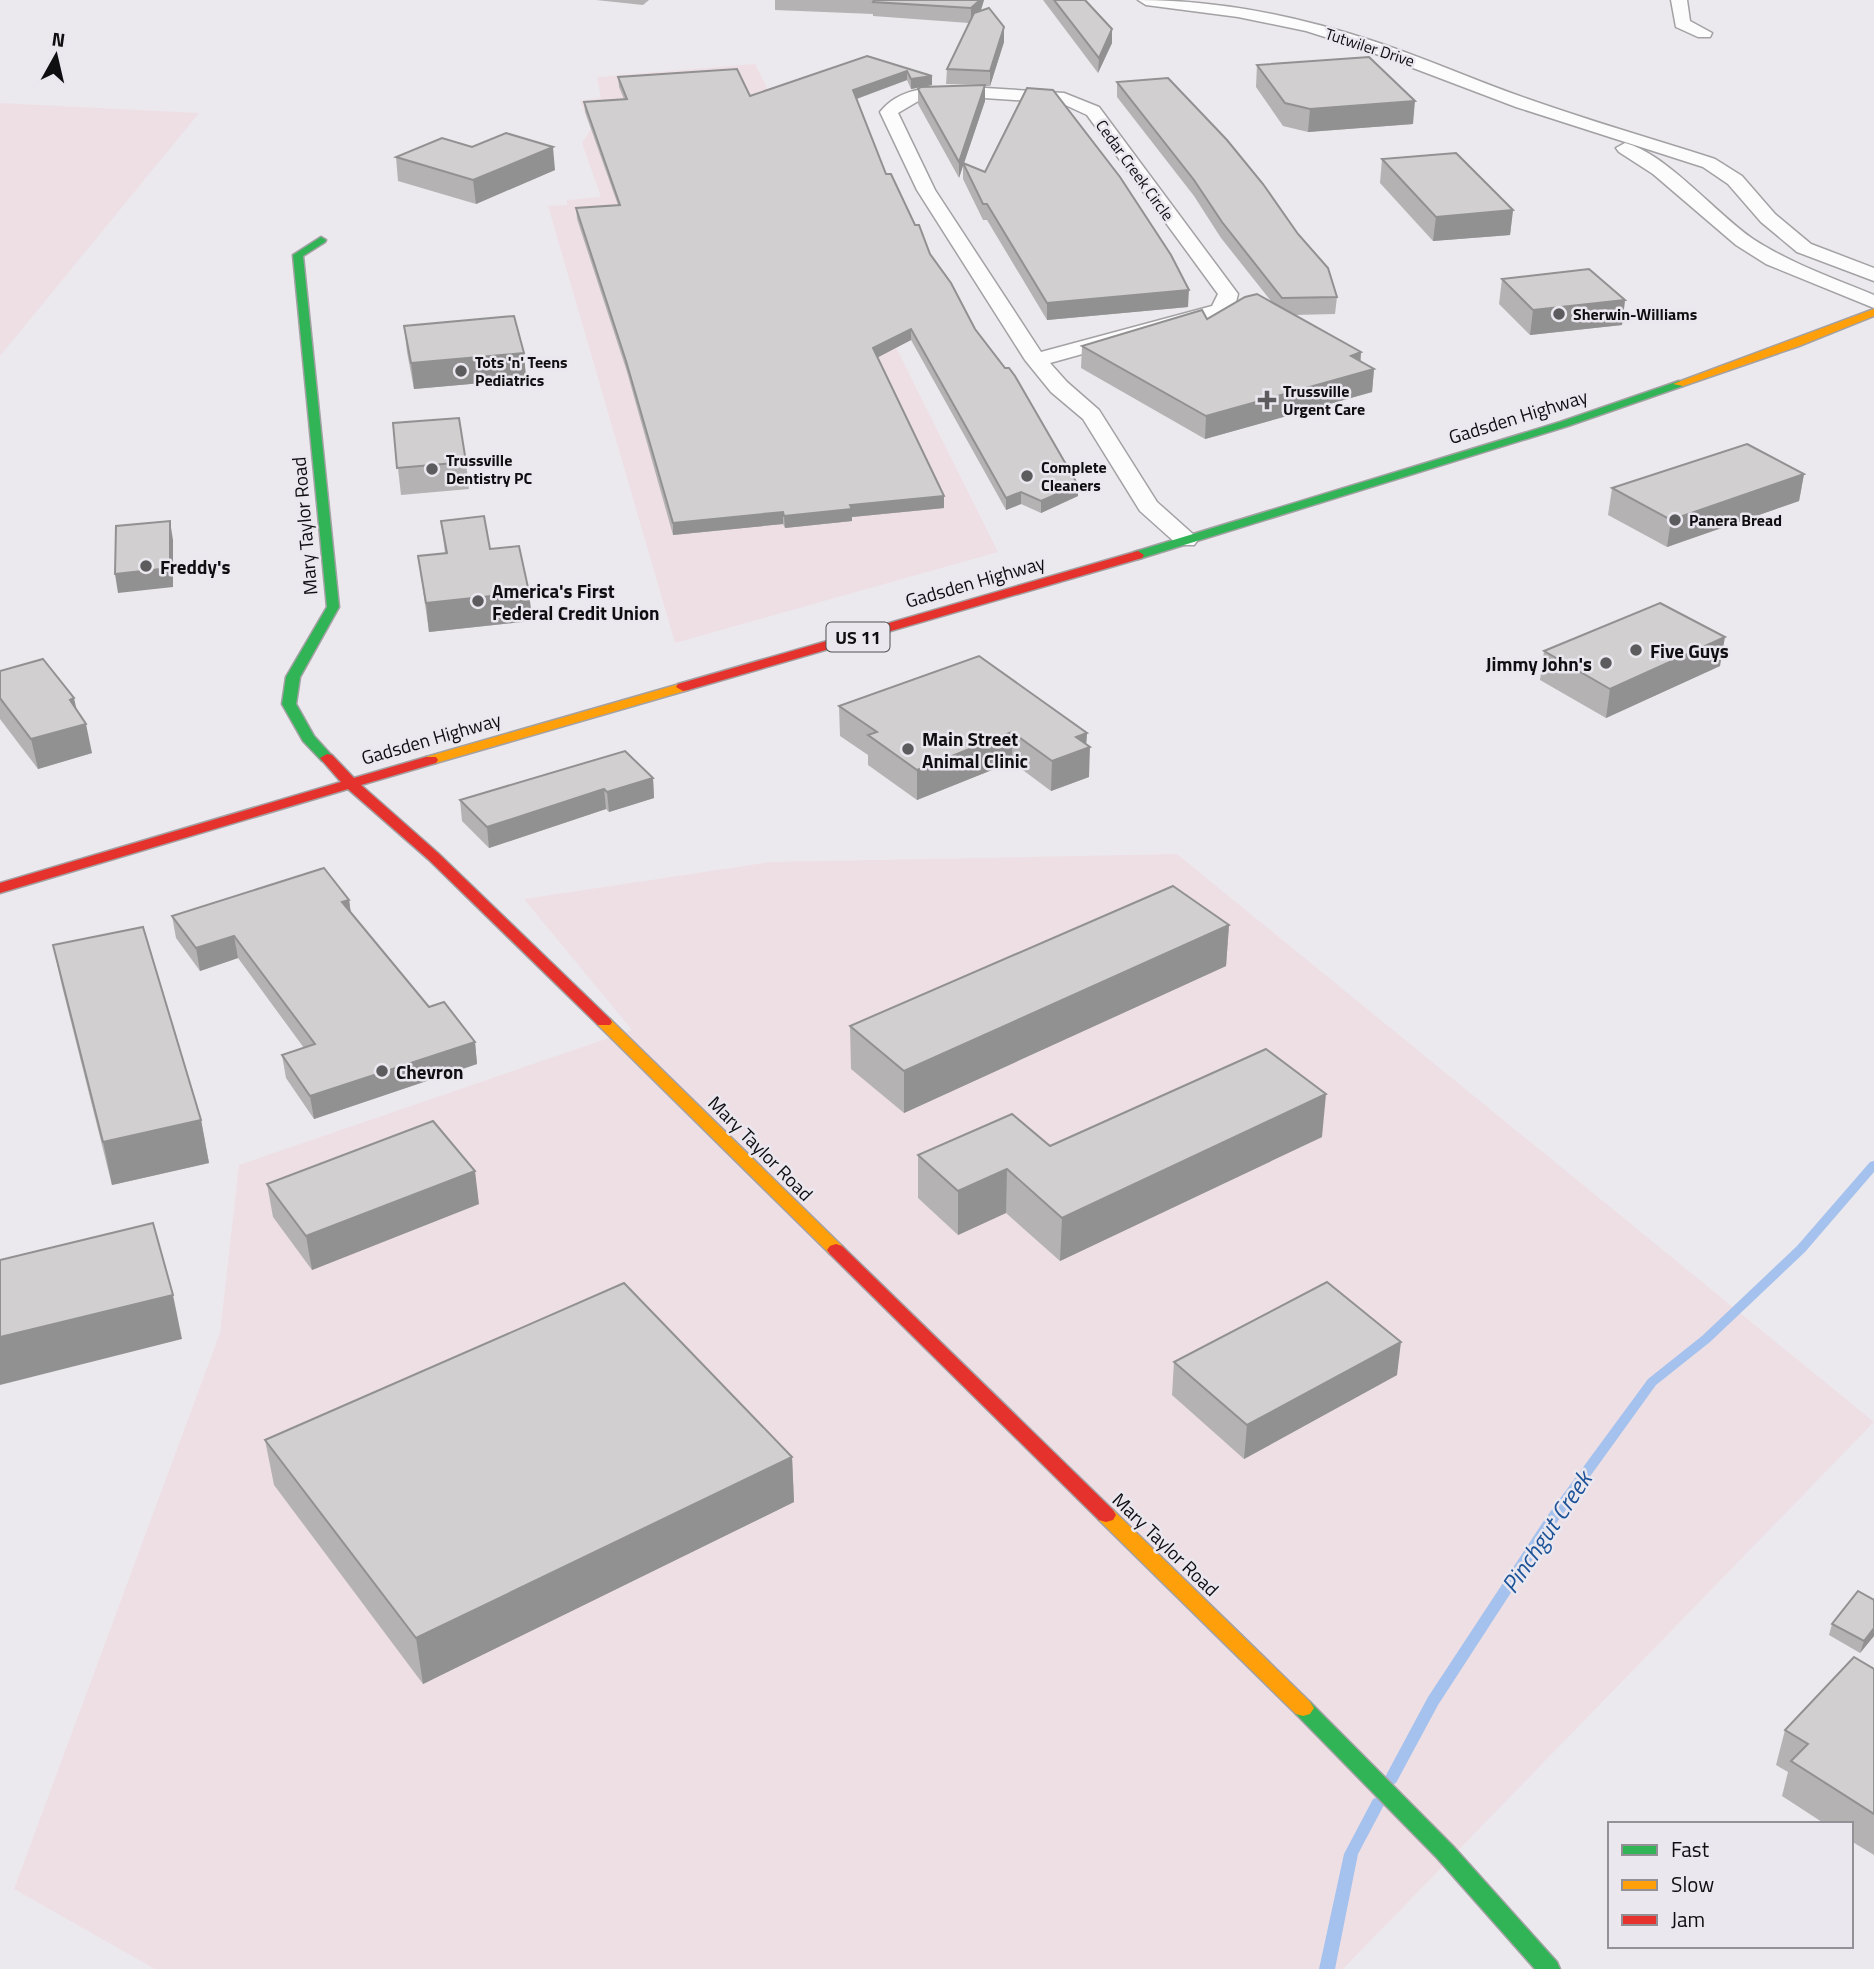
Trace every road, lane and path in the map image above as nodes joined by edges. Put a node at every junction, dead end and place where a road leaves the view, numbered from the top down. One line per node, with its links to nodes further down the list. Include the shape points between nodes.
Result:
1 (1146, 0): 4 (street, Tutwiler Drive)
2 (1251, 0): 4 (street)
3 (1679, 0): 5 (street, via 1682,24)
4 (1238, 12): 6 (street, Tutwiler Drive, via 1369,45)
5 (1704, 33)
6 (1586, 123): 8 (street, Tutwiler Drive, via 1709,163 1735,180 1768,218 1804,248); 9 (street, Tutwiler Drive, via 1660,170 1743,241 1773,260)
7 (321, 240): 13 (street, Mary Taylor Road, via 298,255 333,607 293,677 289,704 308,738)
8 (1874, 275)
9 (1874, 302)
10 (1874, 312): 12 (street, Gadsden Highway / US 11, via 1577,420)
11 (1036, 360): 11 (street, Cedar Creek Circle, via 926,190 889,112 898,102 921,94 969,92 1063,98 1093,111 1228,294 1219,310); 12 (street, Cedar Creek Circle, via 1091,415 1148,506)
12 (1186, 540): 13 (street, Gadsden Highway / US 11)
13 (350, 783): 14 (street, Gadsden Highway / US 11); 15 (street, Mary Taylor Road, via 502,922 1314,1719 1444,1852)
14 (0, 888)
15 (1549, 1969)

